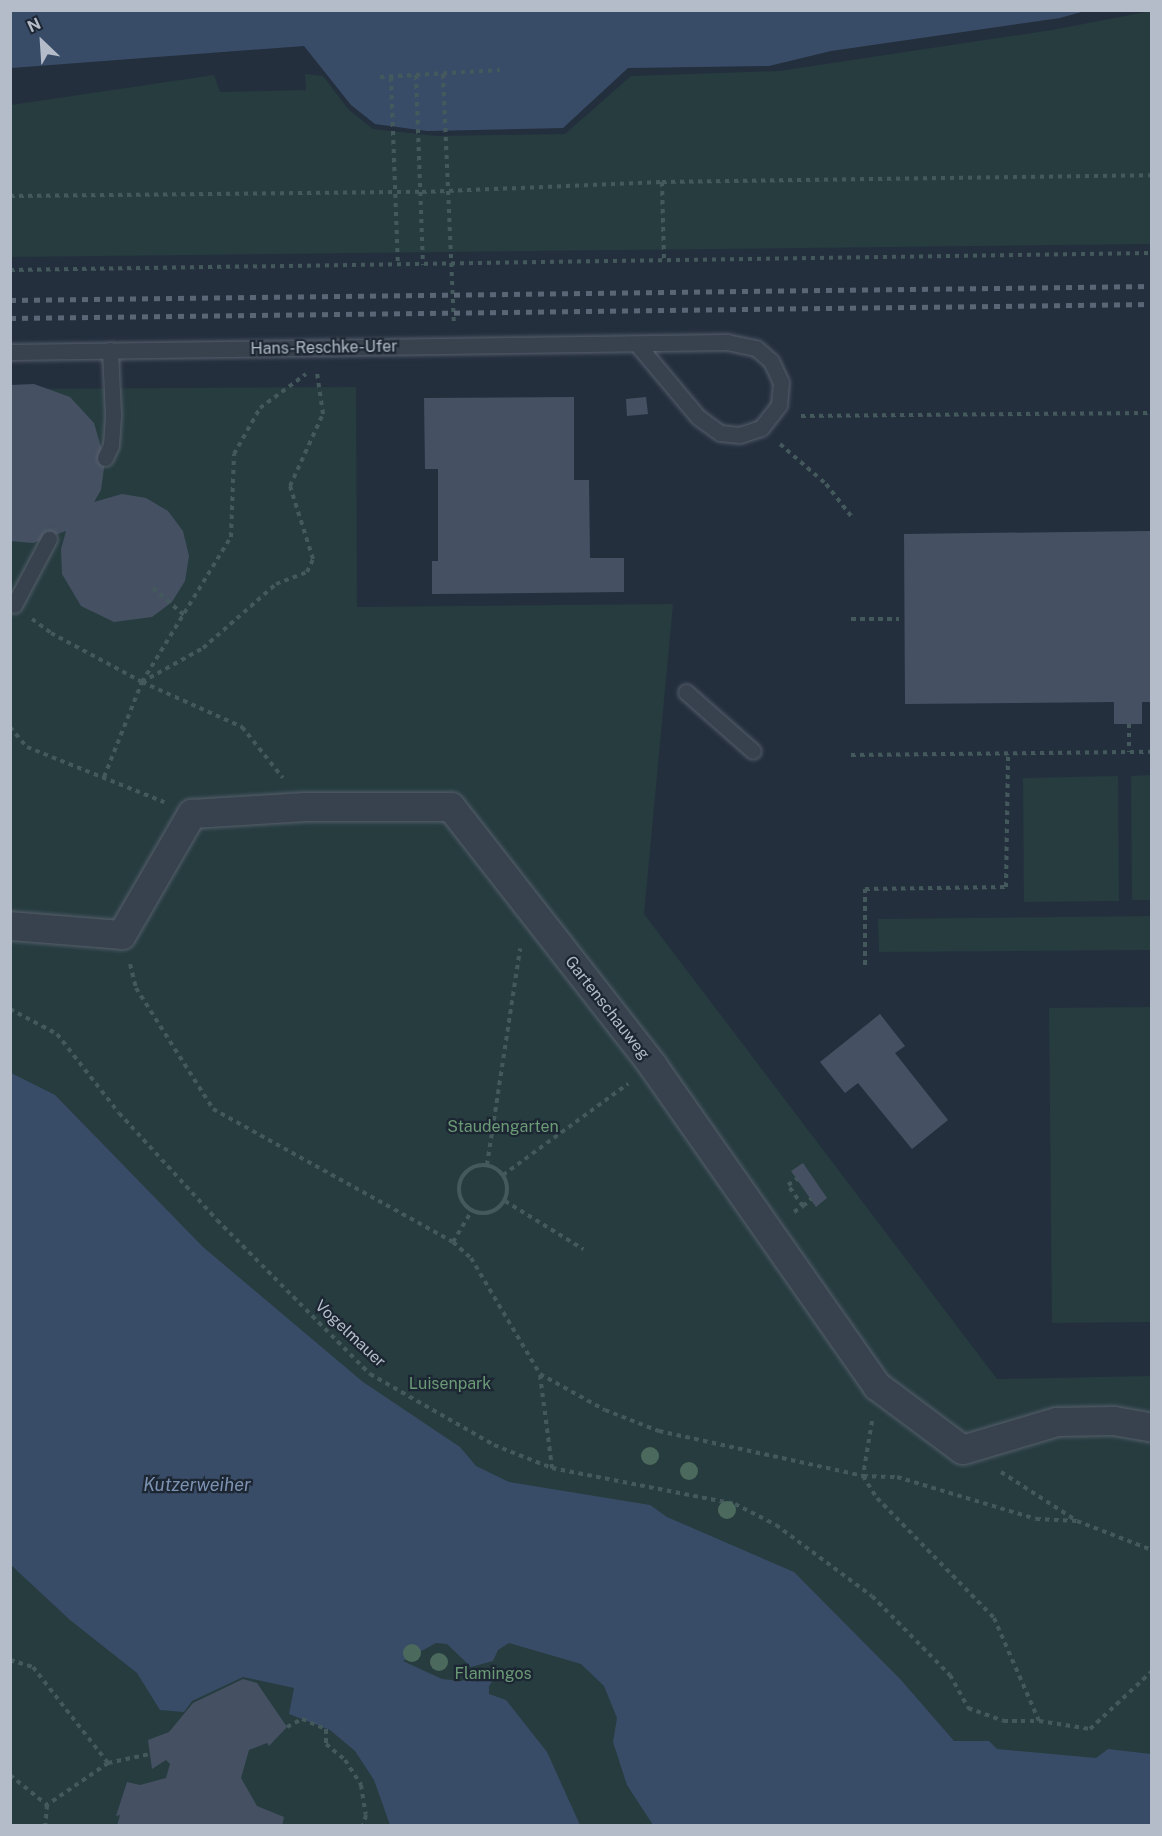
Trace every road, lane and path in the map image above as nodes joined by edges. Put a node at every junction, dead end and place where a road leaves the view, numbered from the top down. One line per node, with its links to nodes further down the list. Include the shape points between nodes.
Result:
1 (500, 70): 2 (path)
2 (443, 74): 3 (path); 8 (path)
3 (416, 75): 5 (path); 10 (path)
4 (380, 77): 5 (path)
5 (391, 77): 9 (path)
6 (1152, 175): 7 (path)
7 (663, 182): 8 (path); 13 (path)
8 (448, 191): 10 (path); 14 (path)
9 (395, 192): 10 (path); 11 (path); 15 (path)
10 (422, 192): 16 (path)
11 (10, 196)
12 (1152, 253): 13 (path)
13 (664, 261): 14 (path)
14 (453, 264): 16 (path); 18 (path)
15 (398, 265): 16 (path); 17 (path)
16 (423, 265)
17 (10, 270)
18 (453, 296)
19 (637, 344): 20 (lane, Hans-Reschke-Ufer); 23 (lane, Hans-Reschke-Ufer, via 727,342 756,348 774,364 781,382 781,396); 24 (lane, via 710,427 739,435)
20 (110, 350): 21 (lane, Hans-Reschke-Ufer); 25 (lane, via 113,414 111,446)
21 (10, 352)
22 (1152, 413): 23 (path)
23 (773, 416): 24 (lane, Hans-Reschke-Ufer)
24 (761, 428): 26 (path, via 826,484)
25 (105, 458)
26 (850, 516)
27 (49, 539): 29 (lane)
28 (153, 588): 30 (path)
29 (14, 605): 33 (path, via 51,633)
30 (184, 615): 33 (path); 33 (path, via 231,537 234,454 260,408 316,367 323,414 290,486 313,558 307,572 276,584 202,648)
31 (851, 619): 32 (path)
32 (899, 619)
33 (142, 682): 42 (path); 43 (path, via 242,727)
34 (686, 692): 37 (lane)
35 (1129, 724): 38 (path)
36 (10, 727): 42 (path, via 27,747)
37 (753, 751)
38 (1129, 752): 39 (path); 40 (path)
39 (1152, 752)
40 (1008, 753): 41 (path); 48 (path, via 1006,887 865,889)
41 (851, 755)
42 (104, 777): 44 (path)
43 (306, 807): 44 (street, Gartenschauweg); 45 (street, Gartenschauweg, via 451,807)
44 (192, 814): 47 (street)
45 (526, 904): 50 (street, Gartenschauweg); 51 (path)
46 (10, 926): 47 (street)
47 (122, 935): 57 (path, via 136,988 213,1109)
48 (865, 965)
49 (10, 1009): 63 (path, Vogelmauer, via 57,1034 119,1113 217,1220 370,1374 494,1445)
50 (653, 1066): 52 (path); 60 (street, Gartenschauweg)
51 (487, 1165): 52 (path); 56 (path, via 476,1166 461,1181 464,1203)
52 (503, 1175): 54 (path, via 507,1192)
53 (811, 1199): 55 (path)
54 (504, 1201): 56 (path, via 484,1213); 58 (path)
55 (803, 1206)
56 (472, 1210): 57 (path)
57 (453, 1242): 59 (path, via 471,1258)
58 (584, 1249)
59 (540, 1374): 63 (path); 64 (path, via 605,1410 659,1431)
60 (877, 1386): 62 (street, Gartenschauweg); 64 (path)
61 (1152, 1428): 62 (street, via 1114,1421 1057,1422)
62 (963, 1450): 65 (path)
63 (552, 1468): 69 (path, Vogelmauer, via 735,1504 776,1525 872,1596 950,1676 968,1708 1003,1721)
64 (863, 1476): 65 (path, via 897,1477 1036,1519); 69 (path, via 877,1498 994,1618)
65 (1077, 1521): 66 (path)
66 (1152, 1550)
67 (10, 1660): 72 (path, via 33,1666)
68 (1152, 1671): 69 (path, Vogelmauer, via 1090,1729)
69 (1039, 1721)
70 (287, 1727): 76 (path, via 303,1719 326,1729 326,1744 345,1760 361,1785 366,1815)
71 (150, 1754): 72 (path)
72 (108, 1763): 74 (path)
73 (10, 1775): 74 (path)
74 (47, 1805): 75 (path)
75 (45, 1826)
76 (363, 1826)

